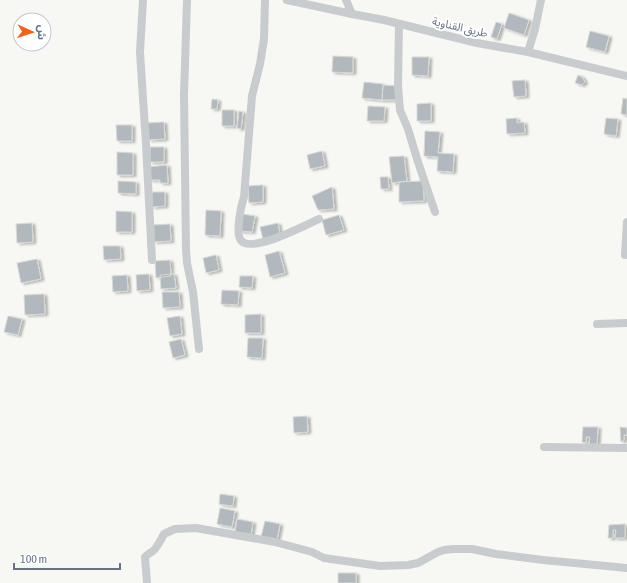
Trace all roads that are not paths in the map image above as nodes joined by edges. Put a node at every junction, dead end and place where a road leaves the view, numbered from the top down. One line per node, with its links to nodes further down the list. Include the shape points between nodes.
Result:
1 (143, 0): 15 (street, via 140,52)
2 (187, 0): 18 (street, via 184,96 186,249)
3 (265, 0): 12 (street, via 264,39 252,96 239,239 248,244 262,242)
4 (287, 0): 7 (street, طريق القناوية)
5 (346, 0): 7 (street)
6 (541, 0): 9 (street)
7 (352, 14): 8 (street, طريق القناوية)
8 (399, 24): 9 (street, طريق القناوية); 11 (street, via 397,79 400,110)
9 (528, 52): 10 (street, طريق القناوية)
10 (627, 76)
11 (435, 212)
12 (319, 219)
13 (627, 222): 14 (street)
14 (625, 255)
15 (152, 260)
16 (627, 323): 17 (street)
17 (597, 324)
18 (200, 349)
19 (544, 447): 20 (street)
20 (627, 448)
21 (627, 568): 22 (street, via 536,559 472,549 444,550 418,563 380,566 324,558 275,542 196,528 175,529 164,534 153,551 145,557)
22 (147, 583)

